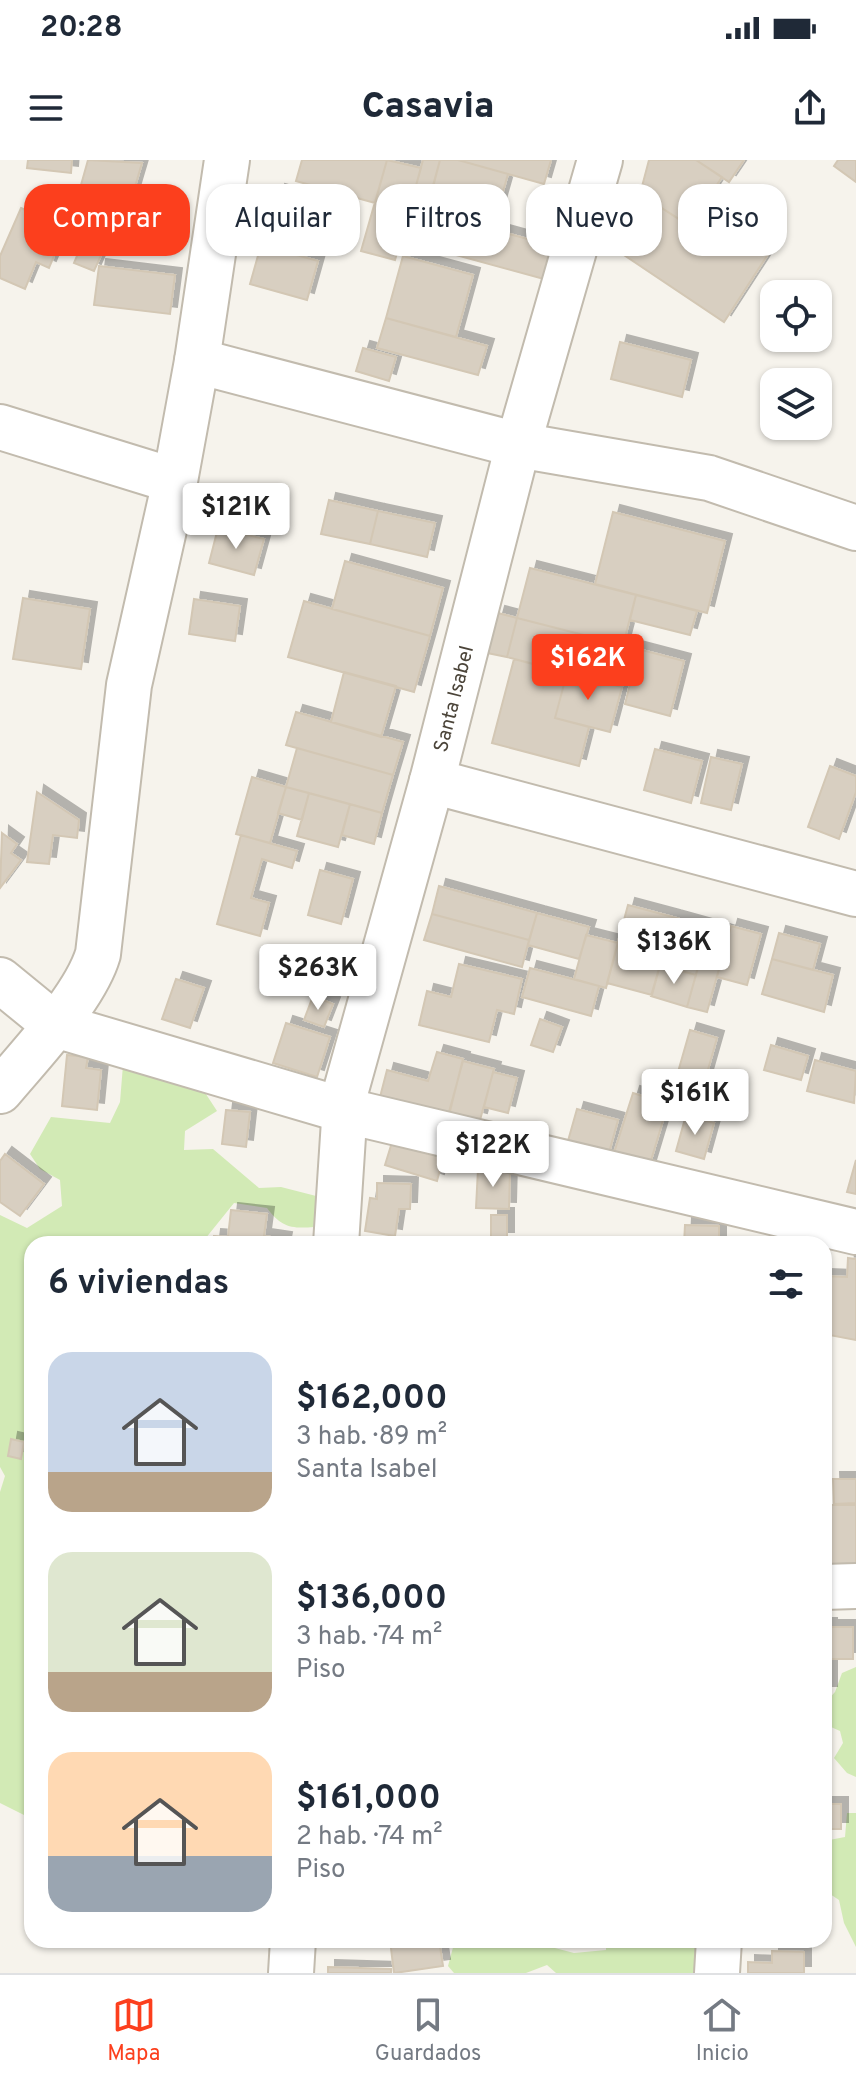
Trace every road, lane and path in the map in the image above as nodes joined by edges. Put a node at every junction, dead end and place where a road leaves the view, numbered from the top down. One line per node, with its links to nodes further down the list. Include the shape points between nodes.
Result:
1 (227, 160): 3 (street)
2 (600, 160): 5 (street, Santa Isabel)
3 (197, 361): 5 (street); 6 (street)
4 (0, 427): 6 (street)
5 (518, 445): 7 (street, via 709,478); 8 (street, Santa Isabel)
6 (175, 481): 11 (street, via 129,685 98,954)
7 (856, 528)
8 (432, 781): 9 (street); 13 (street, Santa Isabel)
9 (856, 894)
10 (0, 980): 11 (street)
11 (55, 1025): 12 (street); 13 (street)
12 (0, 1091)
13 (343, 1110): 14 (street); 15 (street, Santa Isabel)
14 (856, 1232)
15 (336, 1236)
16 (856, 1586): 17 (street)
17 (832, 1587)
18 (293, 1948): 20 (street)
19 (719, 1948): 21 (street)
20 (291, 1973)
21 (717, 1973)

